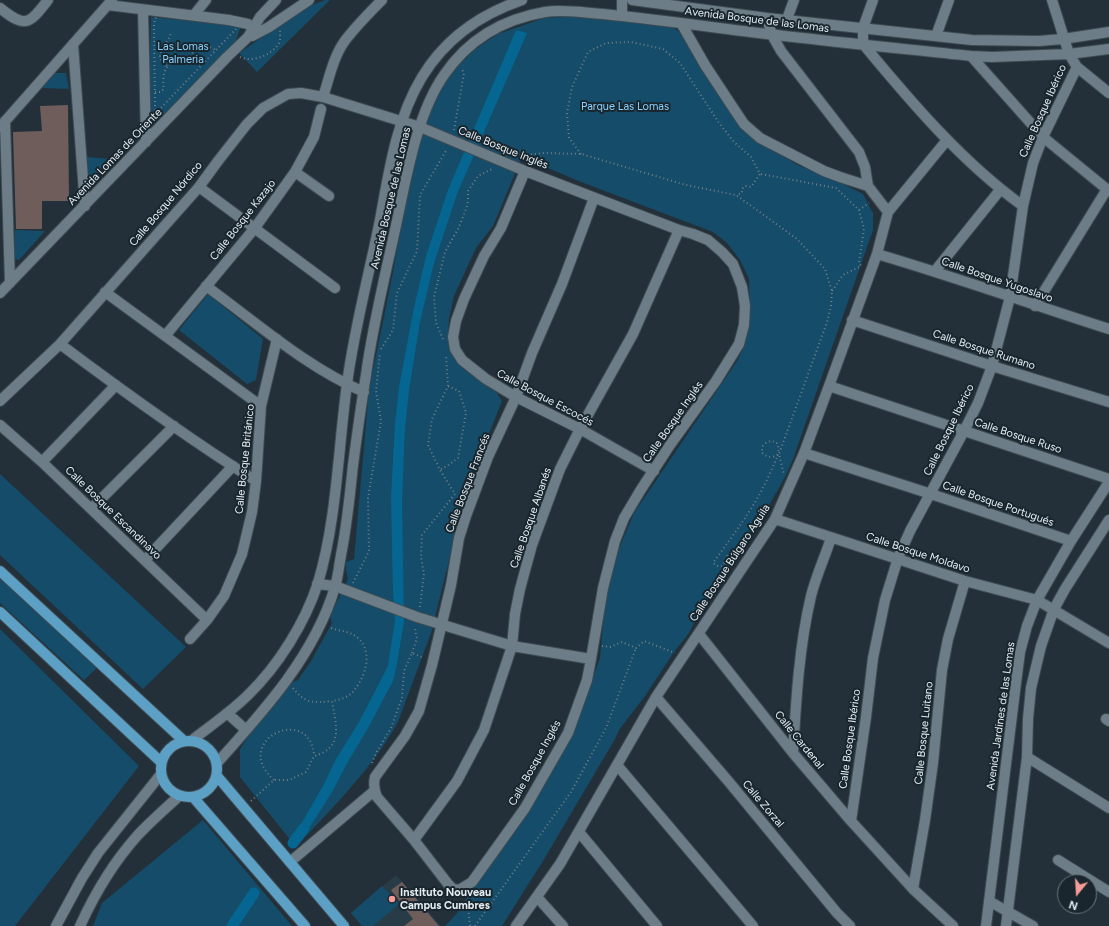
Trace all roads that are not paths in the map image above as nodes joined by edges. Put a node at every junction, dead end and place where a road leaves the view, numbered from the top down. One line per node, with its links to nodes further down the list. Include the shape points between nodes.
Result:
1 (48, 0): 14 (street, via 34,18 25,22 14,20)
2 (206, 0): 16 (street)
3 (276, 0): 23 (street, Avenida Lomas de Oriente, via 260,18)
4 (309, 0): 23 (street, Avenida Lomas de Oriente, via 269,27)
5 (382, 0): 34 (street, via 344,43)
6 (522, 0): 36 (street, Avenida Bosque de las Lomas, via 478,19 440,53 423,76)
7 (622, 0): 17 (street)
8 (632, 0): 18 (street, Avenida Bosque de las Lomas)
9 (794, 0): 19 (street)
10 (873, 0): 21 (street)
11 (949, 0): 25 (street)
12 (1052, 0): 26 (street, Calle Bosque Ibérico)
13 (110, 2): 15 (street); 27 (street)
14 (0, 8)
15 (143, 10): 16 (street); 41 (street)
16 (194, 15): 23 (street, via 243,23)
17 (622, 16): 20 (street, Avenida Bosque de las Lomas); 38 (street, Avenida Bosque de las Lomas, via 566,11 546,12 512,20 496,27 454,61 432,95)
18 (767, 18): 19 (street, Avenida Bosque de las Lomas); 24 (street)
19 (787, 19): 21 (street, Avenida Bosque de las Lomas)
20 (681, 23): 24 (street, Avenida Bosque de las Lomas); 44 (street, via 744,124 760,138 824,171)
21 (863, 28): 25 (street, Avenida Bosque de las Lomas); 28 (street)
22 (1109, 32): 26 (street, Avenida Bosque de las Lomas)
23 (253, 33): 41 (street, Avenida Lomas de Oriente)
24 (772, 35): 28 (street, Avenida Bosque de las Lomas); 44 (street, via 781,51 859,152)
25 (936, 36): 26 (street, Avenida Bosque de las Lomas, via 1001,41)
26 (1063, 39): 30 (street, Calle Bosque Ibérico)
27 (73, 44): 37 (street); 50 (street)
28 (863, 44): 31 (street, Avenida Bosque de las Lomas); 40 (street)
29 (1109, 48): 30 (street, Avenida Bosque de las Lomas)
30 (1069, 54): 31 (street, Avenida Bosque de las Lomas); 32 (street, Calle Bosque Ibérico)
31 (971, 56): 39 (street)
32 (1077, 67): 33 (street); 39 (street, Calle Bosque Ibérico)
33 (1109, 93)
34 (323, 97): 36 (street, Calle Bosque Nórdico); 45 (street, Calle Bosque Nórdico, via 301,93 288,94 263,108 247,124)
35 (321, 109): 43 (street, Calle Bosque Kazajo, via 314,137)
36 (402, 121): 38 (street, Calle Bosque Inglés); 63 (street, Avenida Bosque de las Lomas, via 394,147)
37 (2, 124): 57 (street)
38 (420, 127): 42 (street, Calle Bosque Inglés); 64 (street, Avenida Bosque de las Lomas)
39 (1043, 137): 47 (street); 51 (street, Calle Bosque Ibérico, via 1032,163)
40 (947, 140): 46 (street); 52 (street)
41 (146, 142): 50 (street, Avenida Lomas de Oriente)
42 (525, 171): 49 (street, Calle Bosque Inglés); 76 (street, Calle Bosque Escocés, via 501,228 484,256 464,299 456,321 454,337 456,349 462,360 486,379)
43 (296, 172): 48 (street); 53 (street, Calle Bosque Kazajo)
44 (868, 186): 52 (street)
45 (199, 187): 53 (street); 60 (street, Calle Bosque Nórdico)
46 (1000, 190): 51 (street); 56 (street)
47 (1108, 190): 65 (street)
48 (329, 196)
49 (594, 198): 54 (street, Calle Bosque Inglés); 76 (street, Calle Bosque Francés)
50 (85, 206): 57 (street, Avenida Lomas de Oriente)
51 (1023, 206): 62 (street, Calle Bosque Ibérico)
52 (888, 212): 55 (street, Calle Bosque Búlgaro Aguila)
53 (254, 229): 58 (street, Calle Bosque Kazajo); 59 (street)
54 (679, 230): 82 (street, Calle Bosque Albanés, via 633,334); 87 (street, Calle Bosque Inglés, via 708,240 733,264 742,287 744,325 739,344)
55 (876, 254): 56 (street, Calle Bosque Yugoslavo); 66 (street, Calle Bosque Búlgaro Aguila)
56 (935, 271): 62 (street, Calle Bosque Yugoslavo)
57 (10, 283): 61 (street, Avenida Lomas de Oriente)
58 (206, 286): 68 (street, Calle Bosque Kazajo); 69 (street)
59 (335, 288)
60 (105, 292): 68 (street); 70 (street, Calle Bosque Nórdico)
61 (0, 293)
62 (1010, 297): 65 (street, Calle Bosque Yugoslavo); 71 (street, Calle Bosque Ibérico)
63 (363, 300): 64 (street); 73 (street, Avenida Bosque de las Lomas)
64 (379, 306): 75 (street, Avenida Bosque de las Lomas)
65 (1035, 306): 67 (street, Calle Bosque Yugoslavo)
66 (852, 320): 71 (street, Calle Bosque Rumano); 74 (street, Calle Bosque Búlgaro Aguila)
67 (1109, 329)
68 (165, 336): 79 (street)
69 (277, 339): 73 (street); 79 (street, Calle Bosque Británico)
70 (60, 344): 72 (street); 77 (street, Calle Bosque Nórdico)
71 (992, 366): 78 (street, Calle Bosque Rumano); 83 (street, Calle Bosque Ibérico)
72 (116, 385): 81 (street); 85 (street)
73 (347, 385): 75 (street); 101 (street, Avenida Bosque de las Lomas, via 334,506)
74 (830, 386): 83 (street, Calle Bosque Ruso); 84 (street, Calle Bosque Búlgaro Aguila)
75 (364, 392): 102 (street, Avenida Bosque de las Lomas, via 347,525)
76 (516, 397): 82 (street, Calle Bosque Escocés); 107 (street, Calle Bosque Francés, via 488,457 466,516 459,538)
77 (0, 401)
78 (1109, 402)
79 (262, 406): 89 (street, Calle Bosque Británico)
80 (0, 425): 85 (street, Calle Bosque Escandinavo)
81 (174, 426): 86 (street); 92 (street)
82 (580, 429): 87 (street, Calle Bosque Escocés); 111 (street, Calle Bosque Albanés, via 560,469 532,545 519,595)
83 (964, 431): 88 (street, Calle Bosque Ruso); 91 (street, Calle Bosque Ibérico)
84 (804, 453): 91 (street, Calle Bosque Portugués); 93 (street, Calle Bosque Búlgaro Aguila)
85 (42, 462): 92 (street, Calle Bosque Escandinavo)
86 (233, 466): 89 (street); 98 (street)
87 (654, 471): 112 (street, Calle Bosque Inglés, via 624,518 615,540 603,588)
88 (1109, 479)
89 (256, 481): 106 (street, Calle Bosque Británico, via 242,554 224,596)
90 (1109, 482): 96 (street, Avenida Jardines de las Lomas)
91 (931, 494): 96 (street, Calle Bosque Portugués); 97 (street, Calle Bosque Ibérico)
92 (91, 509): 98 (street, Calle Bosque Escandinavo)
93 (775, 519): 95 (street, Calle Bosque Moldavo); 108 (street, Calle Bosque Búlgaro Aguila)
94 (1109, 520): 104 (street)
95 (831, 538): 97 (street, Calle Bosque Moldavo); 117 (street, via 812,595 805,627 795,703)
96 (1071, 541): 103 (street, Avenida Jardines de las Lomas)
97 (898, 558): 100 (street, Calle Bosque Moldavo); 128 (street, Calle Bosque Ibérico, via 885,600 873,658)
98 (144, 560): 106 (street, Calle Bosque Escandinavo)
99 (0, 571): 116 (main road)
100 (965, 581): 103 (street, Calle Bosque Moldavo); 133 (street, Calle Bosque Luitano, via 942,670 933,763)
101 (317, 584): 102 (street); 114 (street, Avenida Bosque de las Lomas, via 291,641 260,684)
102 (335, 586): 107 (street); 115 (street, Avenida Bosque de las Lomas, via 307,650)
103 (1037, 600): 104 (street, Calle Bosque Moldavo); 136 (street, Avenida Jardines de las Lomas, via 1020,652)
104 (1054, 609): 110 (street, Calle Bosque Moldavo); 118 (street, via 1041,646 1031,688)
105 (0, 612): 119 (main road)
106 (207, 620): 109 (street, Calle Bosque Británico)
107 (442, 624): 111 (street); 124 (street, Calle Bosque Francés, via 419,711 405,736 375,777)
108 (699, 634): 113 (street, Calle Bosque Búlgaro Aguila); 117 (street, Calle Cardenal)
109 (190, 639)
110 (1109, 643)
111 (512, 646): 112 (street); 130 (street, Calle Bosque Albanés, via 484,730 457,781)
112 (591, 659): 130 (street, Calle Bosque Inglés, via 583,692 568,733 526,808 472,882 465,888 453,889)
113 (656, 697): 121 (street, Calle Bosque Búlgaro Aguila); 146 (street, Calle Zorzal)
114 (228, 713): 115 (street); 116 (street, Avenida Bosque de las Lomas)
115 (246, 730): 120 (street, Avenida Bosque de las Lomas)
116 (188, 741): 119 (main road, via 170,748); 120 (main road, via 200,743 208,748)
117 (793, 753): 128 (street, Calle Cardenal)
118 (1027, 757): 127 (street); 137 (street)
119 (161, 762): 122 (main road)
120 (217, 763): 123 (main road)
121 (617, 765): 129 (street, Calle Bosque Búlgaro Aguila); 145 (street)
122 (161, 774): 125 (main road, via 164,783); 138 (street, via 98,853)
123 (217, 776): 126 (main road, via 205,792); 132 (main road)
124 (374, 791): 130 (street); 132 (street)
125 (179, 796): 126 (main road); 139 (street, via 138,835 117,861 101,884)
126 (193, 797): 140 (main road)
127 (1109, 808)
128 (851, 821): 133 (street, Calle Cardenal)
129 (579, 832): 135 (street, Calle Bosque Búlgaro Aguila); 144 (street)
130 (414, 840)
131 (1058, 860): 134 (street)
132 (290, 862): 141 (main road)
133 (913, 889): 147 (street, Calle Cardenal)
134 (1109, 892)
135 (537, 897): 142 (street, Calle Bosque Búlgaro Aguila); 143 (street)
136 (989, 901): 137 (street); 148 (street, Avenida Jardines de las Lomas)
137 (1008, 912): 149 (street); 150 (street)
138 (56, 926)
139 (80, 926)
140 (305, 926)
141 (344, 926)
142 (516, 926)
143 (563, 926)
144 (657, 926)
145 (753, 926)
146 (850, 926)
147 (953, 926)
148 (986, 926)
149 (1006, 926)
150 (1033, 926)

